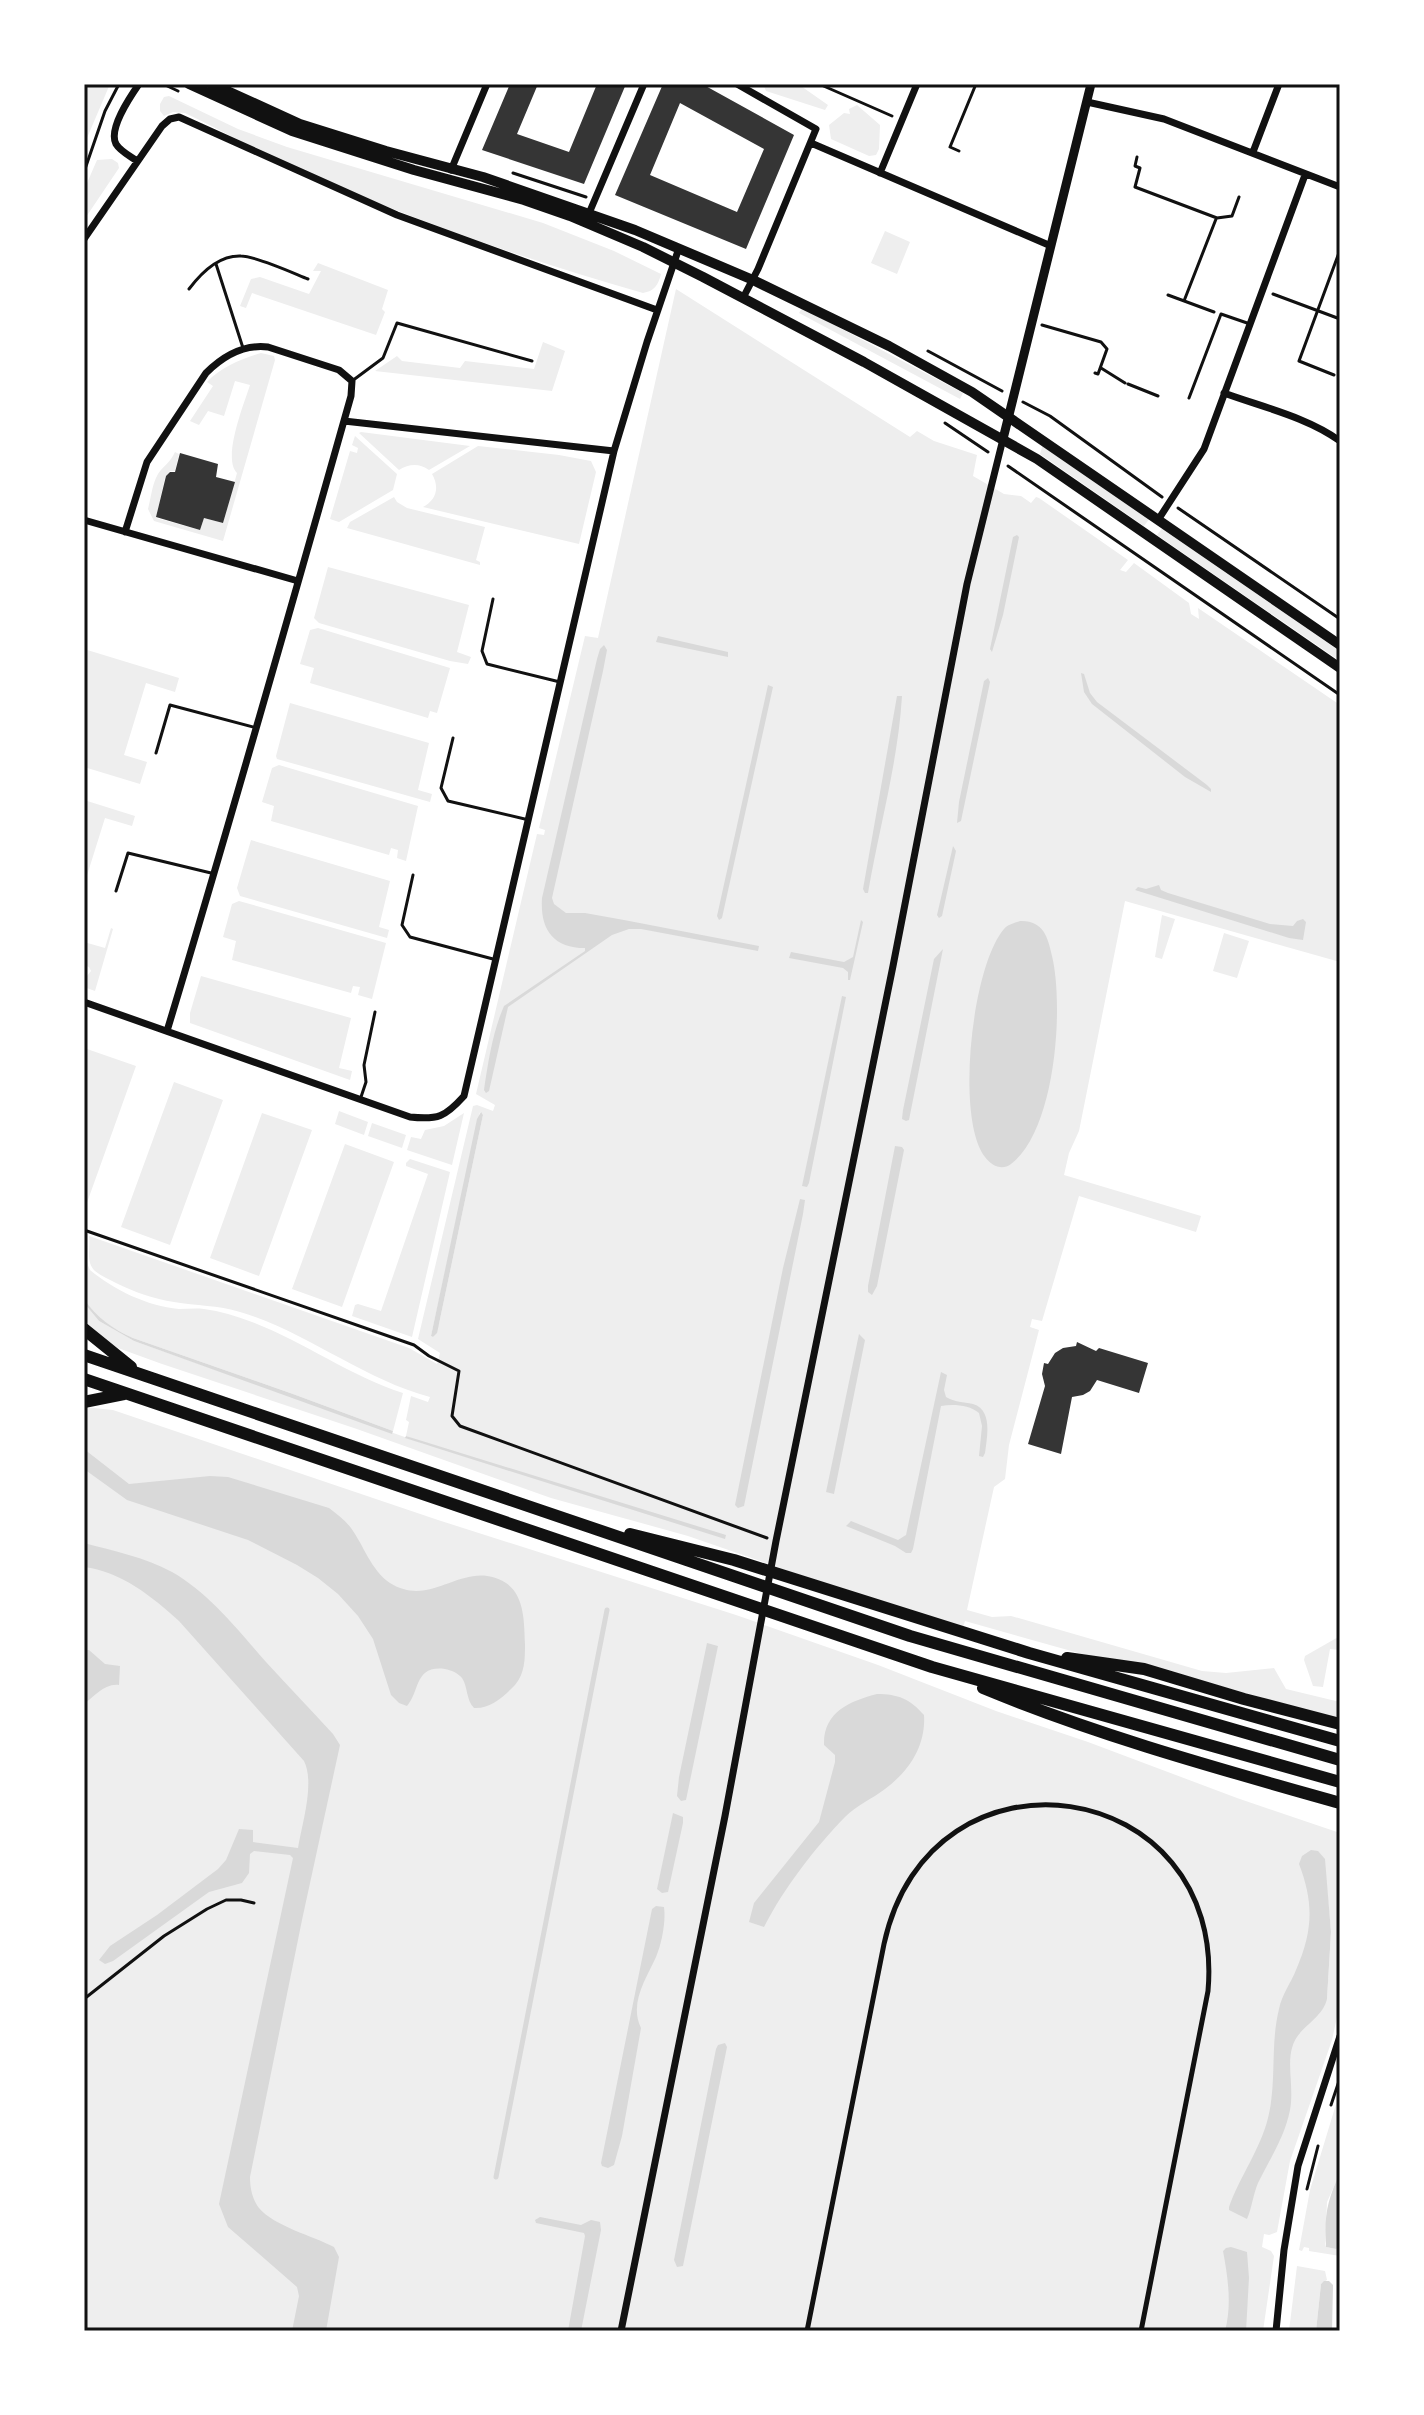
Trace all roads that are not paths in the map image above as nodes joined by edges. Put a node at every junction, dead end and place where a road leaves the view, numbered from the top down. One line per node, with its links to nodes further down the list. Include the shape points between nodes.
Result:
1 (119, 84): 16 (lane)
2 (189, 84): 19 (main road, via 292,131)
3 (212, 84): 15 (main road, via 300,124)
4 (487, 84): 15 (street)
5 (644, 84): 21 (street)
6 (917, 84): 17 (street)
7 (1091, 84): 11 (street)
8 (1279, 84): 13 (street)
9 (742, 85): 12 (street, via 816,129)
10 (137, 86): 14 (street, via 115,138 118,148)
11 (1087, 102): 13 (street, via 1164,119); 23 (street)
12 (811, 143): 17 (street); 28 (street)
13 (1253, 152): 18 (street)
14 (137, 161): 22 (street); 31 (street, via 162,126 175,117 189,119 397,215)
15 (452, 168): 19 (street); 21 (main road)
16 (84, 172)
17 (880, 173): 23 (street)
18 (1305, 175): 20 (street); 32 (street)
19 (448, 180): 21 (main road)
20 (1340, 187)
21 (587, 218): 24 (main road); 25 (main road)
22 (84, 239)
23 (1051, 246): 38 (street)
24 (679, 248): 25 (street); 28 (main road)
25 (674, 263): 30 (main road); 31 (street)
26 (216, 264): 27 (lane, via 241,256); 29 (lane); 33 (lane)
27 (308, 279)
28 (753, 280): 30 (street); 38 (main road, via 889,346)
29 (189, 289)
30 (743, 298): 40 (main road)
31 (657, 310): 42 (street)
32 (1250, 324): 36 (street); 37 (lane, via 1221,314)
33 (243, 348): 35 (street, via 268,347 339,370); 45 (street, via 206,373 147,462)
34 (532, 361): 35 (lane, via 397,323 383,358)
35 (352, 381): 39 (street)
36 (1224, 393): 41 (street, via 1310,424); 44 (street, via 1204,449)
37 (1189, 398)
38 (1008, 416): 40 (street); 44 (main road)
39 (344, 421): 42 (street); 46 (street)
40 (1003, 439): 49 (main road); 78 (street, via 965,595)
41 (1340, 441)
42 (614, 451): 50 (street)
43 (84, 520): 45 (street)
44 (1158, 520): 48 (main road)
45 (125, 532): 46 (street)
46 (298, 581): 51 (street)
47 (493, 599): 50 (lane, via 482,651 487,664)
48 (1340, 645)
49 (1340, 668)
50 (560, 682): 54 (street)
51 (257, 728): 53 (lane, via 170,705); 55 (street)
52 (453, 738): 54 (lane, via 441,788 448,801)
53 (156, 753)
54 (529, 820): 58 (street)
55 (215, 874): 57 (lane, via 128,853); 61 (street)
56 (413, 875): 58 (lane, via 402,925 410,937)
57 (116, 891)
58 (496, 960): 62 (street, via 464,1096 449,1113 432,1120 410,1117)
59 (84, 1002): 61 (street)
60 (375, 1012): 62 (lane)
61 (167, 1031): 62 (street)
62 (360, 1100)
63 (84, 1329): 65 (highway)
64 (84, 1355): 65 (highway)
65 (140, 1374): 69 (highway)
66 (84, 1379): 67 (highway)
67 (127, 1394): 68 (highway); 71 (highway)
68 (84, 1402)
69 (542, 1511): 70 (highway, via 734,1560); 74 (highway, via 937,1644)
70 (1029, 1653): 72 (highway, via 1144,1669); 73 (highway)
71 (932, 1667): 75 (highway); 76 (highway, via 1093,1730)
72 (1340, 1724)
73 (1340, 1741)
74 (1340, 1760)
75 (1340, 1782)
76 (1340, 1803)
77 (1340, 2036): 81 (street, via 1298,2166)
78 (621, 2331)
79 (807, 2331): 80 (street, via 894,1906 913,1872 956,1831 991,1813 1048,1804 1105,1815 1152,1843 1187,1885 1207,1936 1208,1991)
80 (1141, 2331)
81 (1276, 2331)

